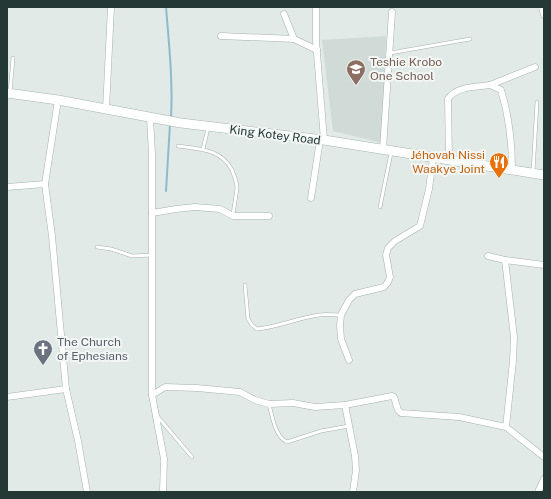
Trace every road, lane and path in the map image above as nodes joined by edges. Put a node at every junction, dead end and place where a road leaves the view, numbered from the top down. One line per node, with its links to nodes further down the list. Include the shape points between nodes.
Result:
1 (110, 7): 18 (street)
2 (316, 7): 10 (street)
3 (542, 7): 6 (street)
4 (392, 12): 11 (street)
5 (284, 14): 8 (street)
6 (544, 16)
7 (221, 36): 8 (street)
8 (294, 39): 10 (street)
9 (470, 39): 11 (lane)
10 (317, 50): 21 (street)
11 (390, 54): 24 (street)
12 (13, 58): 15 (lane)
13 (535, 67): 14 (street)
14 (490, 85): 26 (street, via 458,90 450,95); 27 (street, via 500,90 506,106 512,147)
15 (8, 93): 16 (street, King Kotey Road)
16 (58, 100): 18 (street, King Kotey Road); 30 (street)
17 (537, 102): 28 (lane)
18 (106, 109): 19 (street, King Kotey Road)
19 (154, 119): 20 (street, King Kotey Road); 34 (street)
20 (208, 126): 21 (street, King Kotey Road); 23 (lane)
21 (322, 140): 24 (street, King Kotey Road); 32 (street)
22 (178, 146): 23 (lane)
23 (203, 149): 35 (lane, via 218,154 229,165 234,175 237,186)
24 (387, 150): 25 (street, King Kotey Road); 33 (lane)
25 (433, 158): 26 (street, King Kotey Road); 43 (street, via 420,226 388,248 388,282 384,287 355,294)
26 (449, 161): 27 (street, King Kotey Road)
27 (512, 169): 28 (street, King Kotey Road)
28 (533, 172): 29 (street, King Kotey Road)
29 (544, 175)
30 (45, 184): 31 (street); 45 (street)
31 (7, 187)
32 (311, 198)
33 (380, 207)
34 (152, 213): 35 (street, via 195,207 220,209); 38 (street)
35 (233, 216): 36 (street)
36 (269, 216)
37 (97, 247): 38 (lane, via 132,256)
38 (152, 255): 46 (street)
39 (488, 256): 40 (street)
40 (505, 260): 41 (street); 52 (street, via 514,337 514,361)
41 (544, 265)
42 (245, 285): 43 (lane, via 248,319 257,329 321,315)
43 (341, 315): 44 (street, via 341,339)
44 (349, 360)
45 (66, 389): 47 (street); 56 (street)
46 (152, 395): 48 (street, via 165,387 197,388 240,392); 50 (street)
47 (7, 397)
48 (269, 404): 49 (street, via 293,403 316,407); 51 (lane, via 278,432 287,442 321,431)
49 (345, 405): 51 (street); 52 (street, via 392,396 401,413 459,417)
50 (156, 415): 53 (lane); 57 (street, via 164,459)
51 (349, 426): 58 (street, via 356,470)
52 (506, 427): 54 (street)
53 (192, 457)
54 (544, 457)
55 (544, 479): 59 (street)
56 (86, 492)
57 (163, 492)
58 (353, 492)
59 (538, 492)

